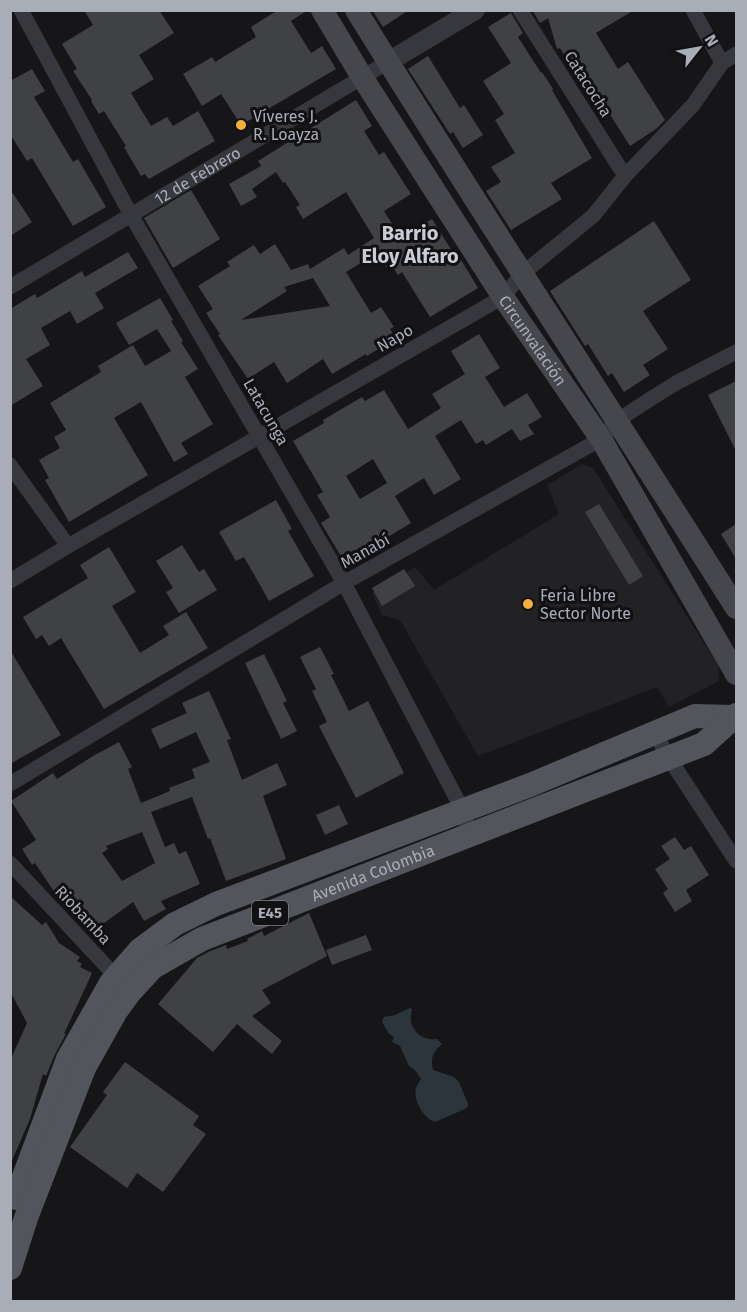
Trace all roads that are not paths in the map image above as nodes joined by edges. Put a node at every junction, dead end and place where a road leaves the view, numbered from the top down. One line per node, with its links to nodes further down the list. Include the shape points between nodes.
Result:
1 (21, 10): 12 (street, Latacunga)
2 (322, 10): 10 (main road, Circunvalación)
3 (356, 10): 8 (main road, Circunvalación)
4 (475, 10): 8 (street, 12 de Febrero)
5 (520, 10): 11 (street, Catacocha)
6 (693, 10): 9 (street)
7 (736, 54): 9 (street, Napo)
8 (388, 62): 10 (street, 12 de Febrero); 13 (main road, Circunvalación)
9 (722, 63): 11 (street, Napo, via 693,105)
10 (362, 77): 12 (street, 12 de Febrero); 15 (main road, Circunvalación)
11 (625, 176): 13 (street, Napo, via 593,216)
12 (130, 215): 14 (street, 12 de Febrero); 18 (street, Latacunga)
13 (522, 274): 15 (street, Napo); 17 (main road, Circunvalación)
14 (10, 286)
15 (503, 297): 18 (street, Napo); 19 (main road, Circunvalación)
16 (736, 351): 17 (street, Manabí)
17 (618, 420): 19 (street, Manabí); 24 (main road, Circunvalación)
18 (259, 437): 21 (street, Napo); 23 (street, Latacunga)
19 (601, 439): 23 (street, Manabí); 25 (main road, Circunvalación)
20 (10, 465): 21 (street)
21 (68, 546): 22 (street, Napo)
22 (10, 581)
23 (344, 583): 29 (street, Manabí); 30 (street, Latacunga)
24 (736, 608)
25 (736, 674)
26 (735, 716): 27 (main road, Avenida Colombia / E45, via 695,716); 28 (main road, Avenida Colombia / E45, via 704,744)
27 (655, 733): 28 (street); 30 (main road, Avenida Colombia / E45)
28 (669, 758): 31 (main road, Avenida Colombia / E45); 32 (street)
29 (10, 784)
30 (463, 811): 31 (street, Latacunga); 34 (main road, Avenida Colombia / E45, via 216,904 175,924 140,950)
31 (470, 836): 34 (main road, Avenida Colombia / E45, via 202,939)
32 (736, 861)
33 (10, 863): 34 (street, Riobamba)
34 (123, 985): 35 (main road, Avenida Colombia / E45, via 111,983 68,1059); 36 (main road, Avenida Colombia / E45, via 116,1011 84,1068)
35 (10, 1215)
36 (10, 1268)

